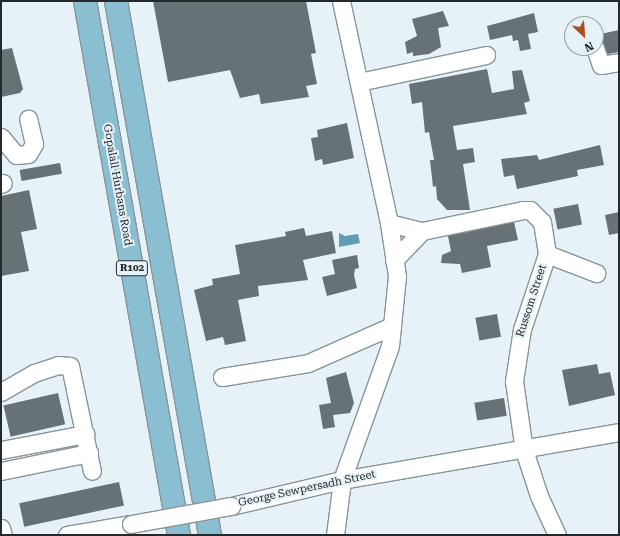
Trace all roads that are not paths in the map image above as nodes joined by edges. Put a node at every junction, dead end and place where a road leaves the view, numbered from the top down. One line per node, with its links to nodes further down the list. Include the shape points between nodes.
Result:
1 (85, 1): 30 (main road, Gopalall Hurbans Road / R102)
2 (116, 1): 31 (main road, R102)
3 (341, 1): 7 (street)
4 (486, 55): 7 (street)
5 (598, 56): 6 (street, via 601,65)
6 (619, 62)
7 (359, 82): 10 (street)
8 (28, 119): 9 (street, via 34,144 28,154 16,155)
9 (1, 137)
10 (389, 223): 11 (street, Russom Street); 13 (street)
11 (422, 230): 12 (street, Russom Street, via 530,210 546,233); 13 (street)
12 (547, 254): 14 (street); 21 (street, Russom Street, via 522,329 515,363 516,407)
13 (394, 260): 15 (street, via 397,276)
14 (596, 273)
15 (392, 326): 16 (street, via 308,363); 25 (street, via 390,346)
16 (222, 377)
17 (1, 392): 19 (street, via 34,373 58,365 70,366)
18 (619, 432): 21 (street, George Sewpersadh Street)
19 (85, 434): 20 (street); 22 (street)
20 (1, 450)
21 (524, 450): 25 (street, George Sewpersadh Street); 33 (street, Russom Street, via 539,496)
22 (89, 453): 23 (street); 24 (street)
23 (1, 471)
24 (92, 471)
25 (342, 480): 27 (street, George Sewpersadh Street, bridge, via 231,506 131,524); 32 (street)
26 (1, 528): 28 (street)
27 (106, 532): 29 (street, George Sewpersadh Street)
28 (3, 535)
29 (67, 535)
30 (179, 535)
31 (210, 535)
32 (335, 535)
33 (557, 535)

